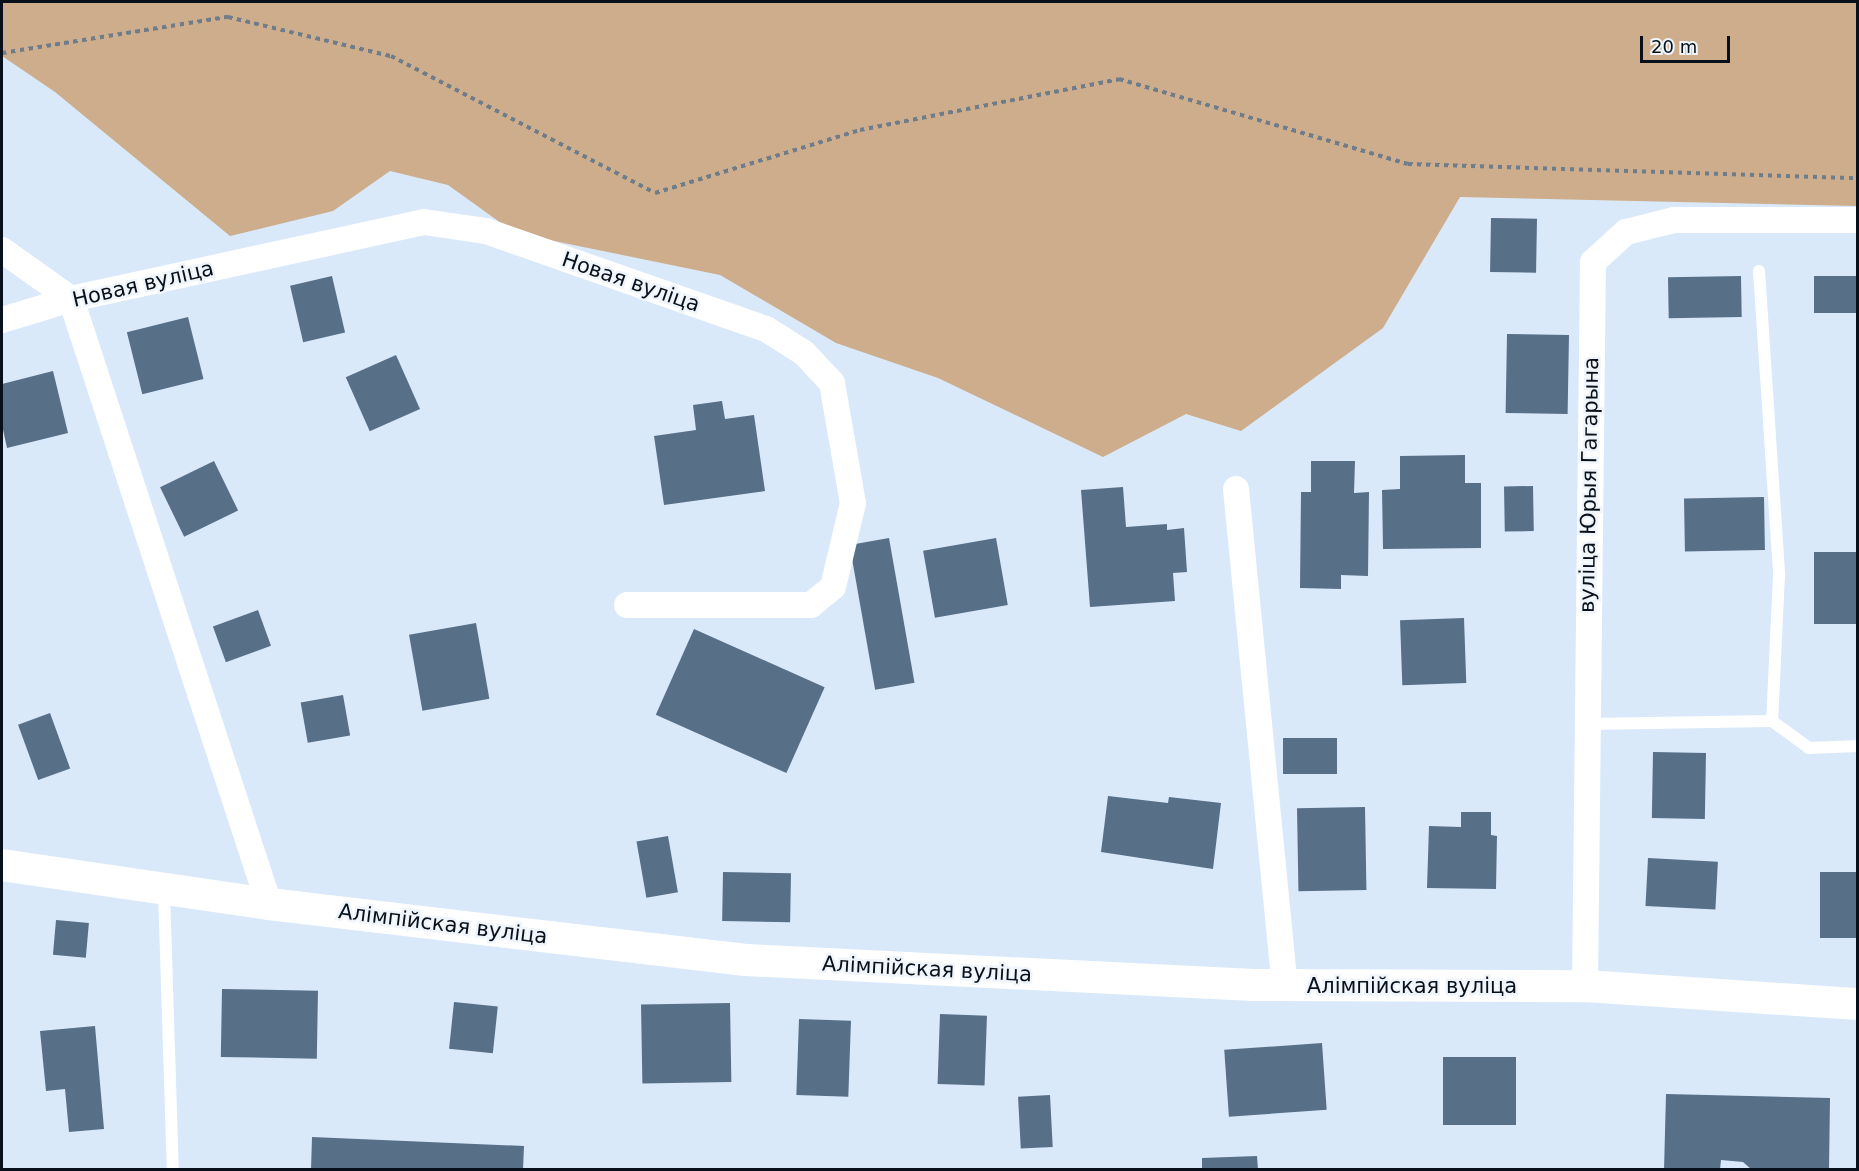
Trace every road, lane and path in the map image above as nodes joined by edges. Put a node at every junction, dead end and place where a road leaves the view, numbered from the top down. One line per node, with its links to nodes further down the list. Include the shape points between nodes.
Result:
1 (2, 53): 2 (path, via 228,17 391,56 656,193 860,130 1119,79 1408,164)
2 (1857, 178)
3 (1857, 220): 11 (street, вуліца Юрыя Гагарына, via 1674,220 1626,232 1593,262)
4 (2, 250): 6 (street)
5 (1759, 271): 10 (lane, via 1779,575)
6 (71, 299): 7 (street, Новая вуліца); 9 (street, Новая вуліца, via 424,222 486,231 766,329 804,353 831,383 853,503 833,587 811,605); 15 (street)
7 (2, 320)
8 (1236, 489): 16 (street)
9 (627, 605)
10 (1772, 722): 11 (lane); 12 (lane, via 1809,748)
11 (1586, 724): 17 (street, вуліца Юрыя Гагарына)
12 (1857, 746)
13 (2, 865): 14 (street, Алімпійская вуліца)
14 (164, 890): 15 (street, Алімпійская вуліца); 19 (lane)
15 (269, 904): 16 (street, Алімпійская вуліца, via 746,960)
16 (1285, 985): 17 (street, Алімпійская вуліца)
17 (1585, 986): 18 (street, Алімпійская вуліца)
18 (1857, 1004)
19 (173, 1170)

